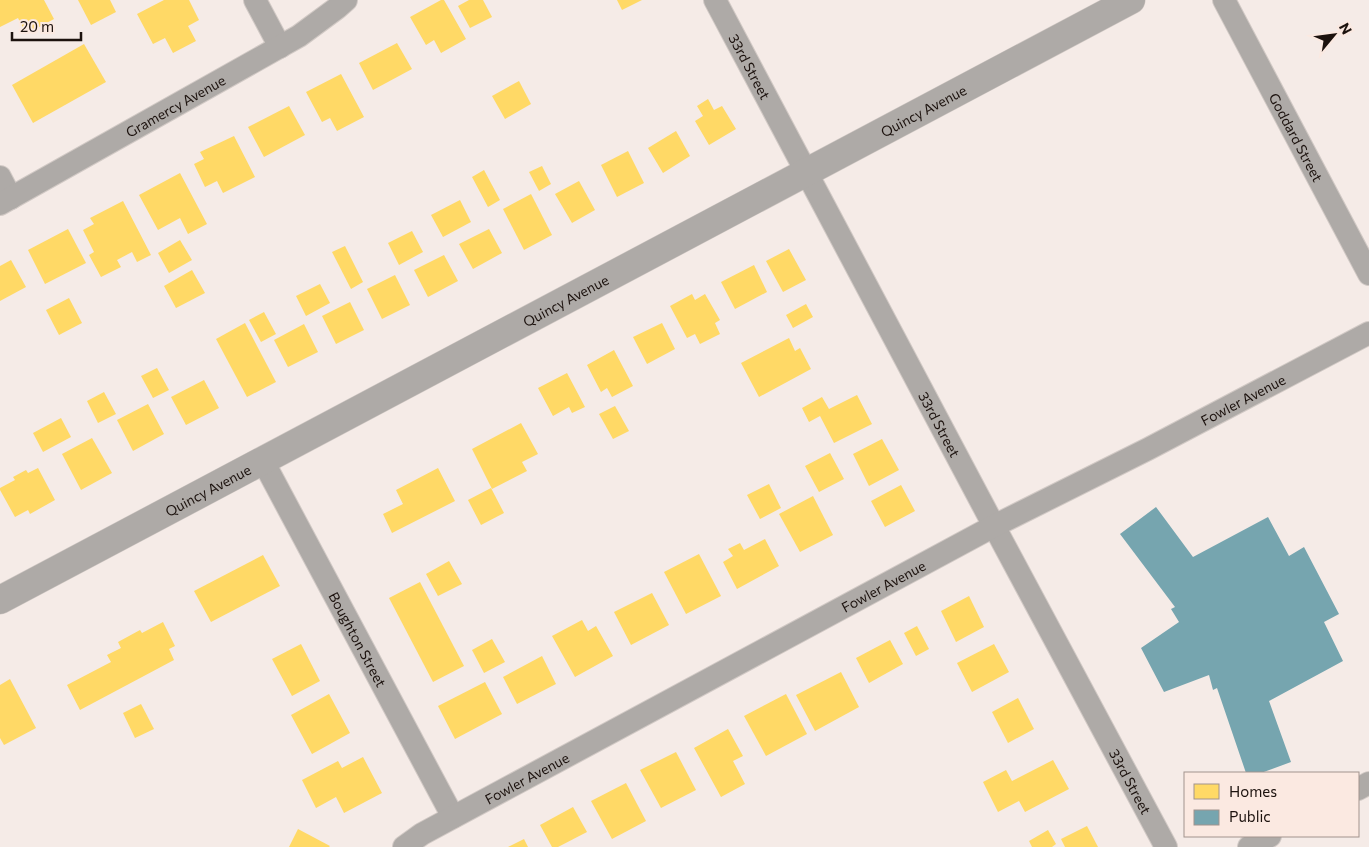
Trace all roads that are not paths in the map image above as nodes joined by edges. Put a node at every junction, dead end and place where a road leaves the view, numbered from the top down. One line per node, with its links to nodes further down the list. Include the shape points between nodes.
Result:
1 (255, 0): 6 (street)
2 (346, 0): 6 (street, Gramercy Avenue)
3 (715, 0): 7 (street, 33rd Street)
4 (1131, 0): 7 (street, Quincy Avenue)
5 (1224, 0): 10 (street, Goddard Street)
6 (280, 47): 9 (street, Gramercy Avenue)
7 (807, 173): 12 (street, Quincy Avenue); 13 (street, 33rd Street)
8 (0, 177): 9 (street)
9 (5, 201)
10 (1369, 274)
11 (1369, 333): 13 (street, Fowler Avenue)
12 (263, 461): 14 (street, Quincy Avenue); 15 (street, Boughton Street)
13 (994, 526): 15 (street, Fowler Avenue); 18 (street, 33rd Street)
14 (0, 600)
15 (453, 817): 17 (street, Fowler Avenue)
16 (1268, 837): 19 (street)
17 (404, 847)
18 (1166, 847)
19 (1249, 847)

